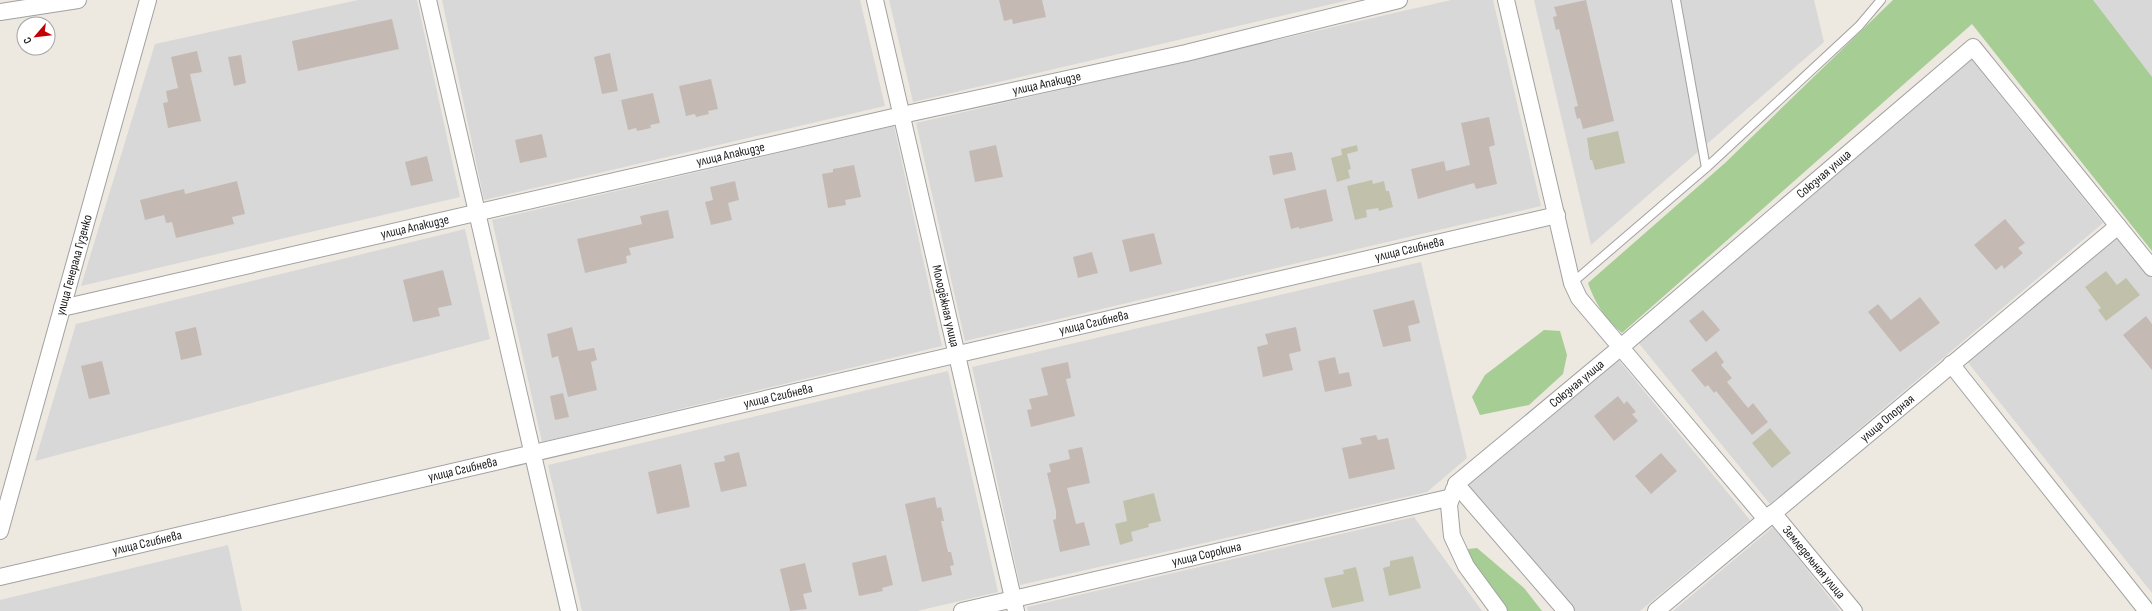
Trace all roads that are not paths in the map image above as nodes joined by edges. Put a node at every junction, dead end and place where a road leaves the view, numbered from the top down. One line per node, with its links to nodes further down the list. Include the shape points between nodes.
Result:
1 (78, 0): 9 (street)
2 (148, 0): 17 (street, улица Генерала Гузенко)
3 (428, 0): 12 (street)
4 (875, 0): 10 (street, Молодёжная улица)
5 (1399, 0): 10 (street, улица Апакидзе, via 1186,53)
6 (1506, 0): 13 (street, Земледельная улица)
7 (1676, 0): 11 (lane)
8 (1881, 0): 11 (lane, via 1859,26)
9 (0, 12)
10 (902, 115): 12 (street, улица Апакидзе); 19 (street, Молодёжная улица)
11 (1706, 168): 16 (lane)
12 (477, 211): 17 (street, улица Апакидзе); 21 (street)
13 (1557, 216): 16 (street, Земледельная улица); 19 (street, улица Сгибнева)
14 (2118, 226): 15 (street, Союзная улица); 18 (street, Союзная улица, via 1973,47); 20 (street, улица Опорная)
15 (2152, 268)
16 (1572, 283): 18 (street, Земледельная улица, via 1579,298)
17 (62, 308): 24 (street, улица Генерала Гузенко)
18 (1621, 347): 22 (street, Союзная улица); 23 (street, Земледельная улица)
19 (957, 355): 21 (street, улица Сгибнева); 26 (street, Молодёжная улица)
20 (1951, 364): 23 (street, улица Опорная); 33 (street)
21 (533, 453): 25 (street, улица Сгибнева); 27 (street)
22 (1454, 491): 26 (street, улица Сорокина); 29 (street, via 1449,505 1452,536 1466,566); 30 (street)
23 (1770, 516): 31 (street, улица Опорная); 32 (street, Земледельная улица)
24 (0, 531)
25 (0, 577)
26 (1015, 605): 28 (street, улица Сорокина)
27 (569, 611)
28 (962, 611)
29 (1498, 611)
30 (1566, 611)
31 (1656, 611)
32 (1854, 611)
33 (2147, 611)

